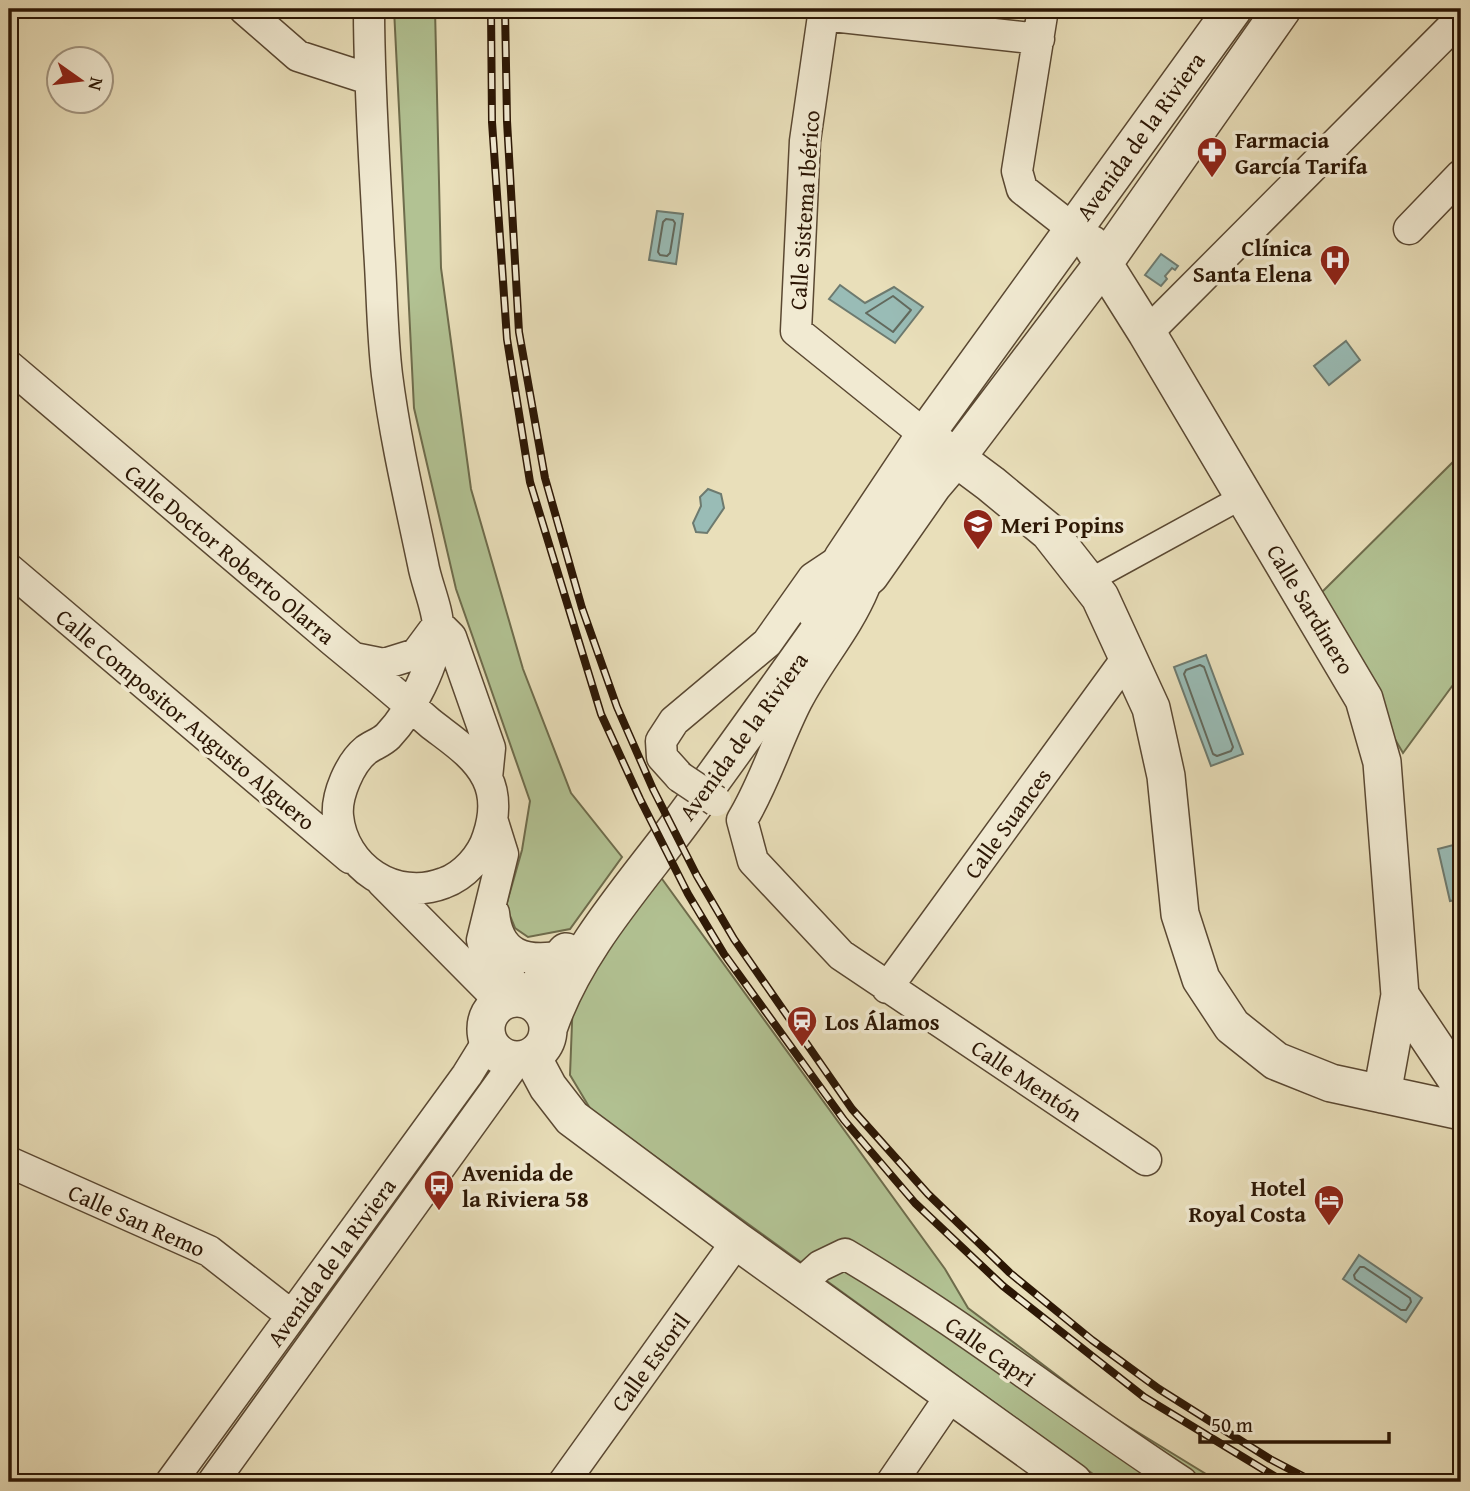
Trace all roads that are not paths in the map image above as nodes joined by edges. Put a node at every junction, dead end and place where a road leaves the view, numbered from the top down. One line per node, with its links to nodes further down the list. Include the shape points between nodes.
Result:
1 (244, 9): 9 (street, via 298,55)
2 (369, 9): 9 (street)
3 (1044, 9): 8 (street)
4 (1233, 9): 11 (street, Avenida de la Riviera)
5 (1282, 9): 13 (street, Avenida de la Riviera)
6 (823, 12): 8 (street); 16 (street, Calle Sistema Ibérico, via 805,141 796,331)
7 (1461, 18): 14 (street)
8 (1039, 39): 11 (street, via 1017,172 1022,189)
9 (369, 79): 22 (street, via 387,373)
10 (1461, 175): 12 (street)
11 (1073, 229): 13 (street, Avenida de la Riviera, via 1090,243); 16 (street, Avenida de la Riviera)
12 (1409, 229)
13 (1103, 264): 14 (street, Calle Sardinero); 17 (street, Avenida de la Riviera)
14 (1147, 332): 18 (street, Calle Sardinero)
15 (9, 366): 23 (street, Calle Doctor Roberto Olarra)
16 (925, 435): 17 (street); 19 (street, Avenida de la Riviera)
17 (956, 458): 19 (street, Avenida de la Riviera); 21 (street, via 1049,532)
18 (1244, 496): 21 (street); 35 (street, Calle Sardinero, via 1364,699 1377,738)
19 (857, 566): 29 (street, via 854,612 798,700); 29 (street, bridge, via 813,578 767,643 674,722 661,741 662,757 680,777); 33 (street, Avenida de la Riviera, via 828,592 711,761); 36 (street, Avenida de la Riviera, via 841,600 581,956 557,1002)
20 (9, 569): 31 (street, Calle Compositor Augusto Alguero)
21 (1087, 582): 24 (street, via 1100,597)
22 (438, 624): 23 (street, via 416,654 384,664); 25 (street, via 435,653); 28 (street, via 451,637 491,748)
23 (354, 658): 25 (street, Calle Doctor Roberto Olarra)
24 (1127, 658): 34 (street, Calle Suances); 38 (street, via 1151,708 1166,776 1180,914 1201,979 1231,1026 1276,1061 1331,1083)
25 (410, 706): 26 (street); 27 (street, Calle Doctor Roberto Olarra)
26 (387, 738): 27 (street, via 421,732); 31 (street, via 364,752 345,777 337,813 345,844)
27 (452, 741): 28 (street, via 475,759)
28 (487, 778): 30 (street)
29 (742, 820): 34 (street, Calle Mentón, via 753,861 841,955)
30 (493, 822): 31 (street, via 485,846 469,868 445,883 417,889); 32 (street, via 503,854)
31 (373, 875): 36 (street, Calle Compositor Augusto Alguero, via 489,990)
32 (492, 897): 33 (street, via 495,926 505,945 527,959); 36 (street, via 482,940 486,954 510,978)
33 (564, 956): 36 (street, Avenida de la Riviera)
34 (887, 988): 40 (street, Calle Mentón)
35 (1400, 995): 37 (street, Calle Sardinero); 38 (street, Calle Sardinero)
36 (518, 1026): 42 (street, via 548,1087 572,1118); 44 (street, Avenida de la Riviera, via 459,1086); 47 (street, Avenida de la Riviera)
37 (1461, 1086)
38 (1382, 1094): 39 (street)
39 (1461, 1111)
40 (1146, 1160)
41 (9, 1162): 44 (street, Calle San Remo, via 209,1251)
42 (737, 1241): 43 (street); 48 (street, Calle Estoril)
43 (799, 1285): 45 (street); 51 (street, Calle Capri, via 820,1266 845,1254 908,1292)
44 (291, 1315): 46 (street, Avenida de la Riviera)
45 (952, 1394): 49 (street); 50 (street)
46 (171, 1482)
47 (213, 1482)
48 (564, 1482)
49 (892, 1482)
50 (1073, 1482)
51 (1182, 1482)

